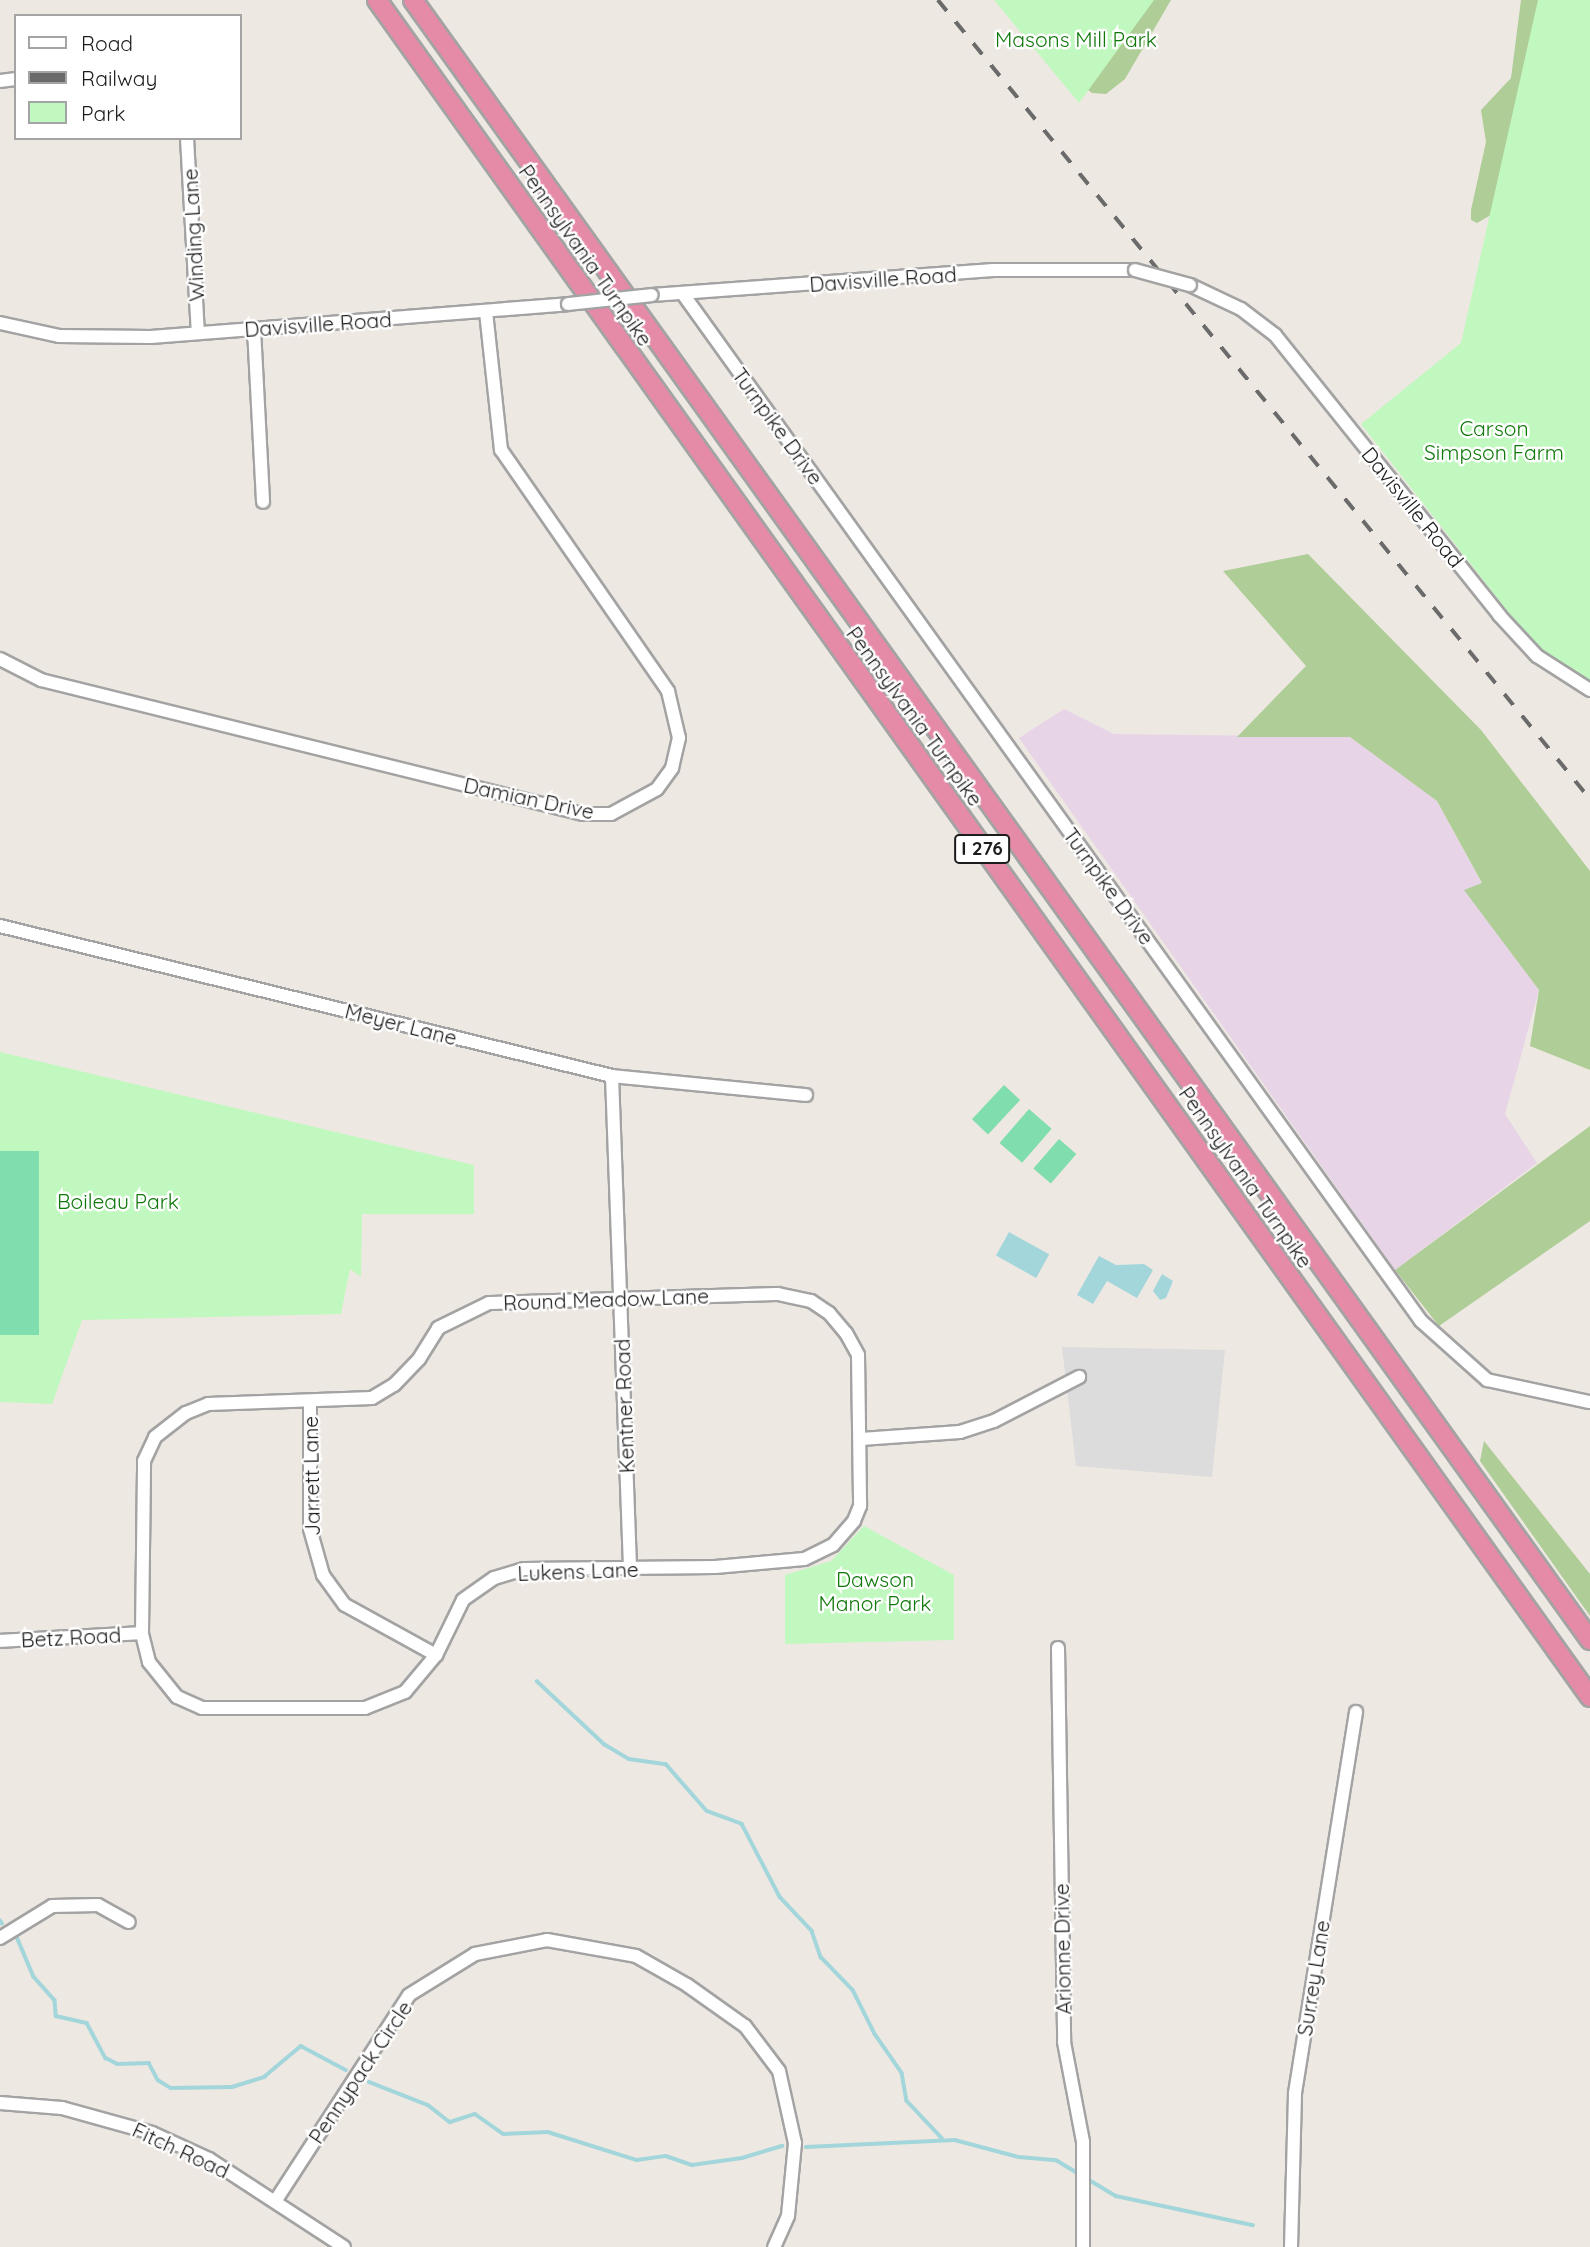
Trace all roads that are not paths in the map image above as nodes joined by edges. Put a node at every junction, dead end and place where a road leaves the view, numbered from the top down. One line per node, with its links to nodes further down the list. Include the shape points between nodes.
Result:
1 (377, 0): 26 (highway, Pennsylvania Turnpike / I 276)
2 (413, 0): 22 (highway, Pennsylvania Turnpike / I 276)
3 (187, 140): 8 (street, Winding Lane)
4 (683, 294): 5 (street, Davisville Road, bridge); 11 (street, Davisville Road, bridge, via 993,270 1135,270 1190,285 1241,309 1275,335 1499,615 1536,656); 18 (street, Turnpike Drive, via 1420,1321 1487,1380)
5 (486, 312): 7 (street, Davisville Road); 10 (street, Damian Drive, via 501,450 671,700 678,738 672,768 657,789 611,814 583,814 41,680)
6 (0, 323): 8 (street, Davisville Road, via 59,337)
7 (254, 329): 8 (street, Davisville Road); 9 (street)
8 (198, 333)
9 (263, 502)
10 (0, 659)
11 (1590, 690)
12 (0, 926): 13 (street, Meyer Lane)
13 (612, 1076): 14 (street, Meyer Lane); 15 (street, Kentner Road)
14 (806, 1095)
15 (620, 1301): 17 (street, Round Meadow Lane, via 489,1303 438,1328 419,1359 394,1385 372,1398); 19 (street, Round Meadow Lane, via 778,1294 811,1301 846,1333 858,1355); 20 (street, Kentner Road)
16 (1079, 1377): 19 (street, via 994,1421 960,1432)
17 (310, 1402): 21 (street, Round Meadow Lane, via 208,1404 168,1424 155,1437 144,1461 141,1500); 25 (street, Jarrett Lane, via 310,1529 323,1575 355,1612)
18 (1590, 1402)
19 (861, 1439): 20 (street, Lukens Lane, via 860,1506 854,1521 833,1545 804,1559)
20 (630, 1568): 25 (street, Lukens Lane, via 524,1569 494,1578 463,1600)
21 (142, 1633): 23 (street, Betz Road); 25 (street, Lukens Lane, via 149,1662 160,1679 177,1697 202,1708 366,1708 405,1692)
22 (1590, 1640)
23 (0, 1641)
24 (1058, 1648): 34 (street, Arionne Drive, via 1064,2042 1083,2142)
25 (436, 1655)
26 (1590, 1697)
27 (1356, 1712): 35 (street, Surrey Lane, via 1295,2093)
28 (129, 1922): 29 (street, via 98,1905 52,1906)
29 (0, 1938)
30 (0, 2103): 31 (street, Fitch Road, via 62,2108 152,2133 209,2159)
31 (276, 2200): 32 (street, Fitch Road); 33 (street, Pennypack Circle, via 409,1995 475,1954 547,1940 636,1956 687,1984 746,2026 779,2071 796,2143 788,2216)
32 (344, 2247)
33 (774, 2247)
34 (1083, 2247)
35 (1291, 2247)

